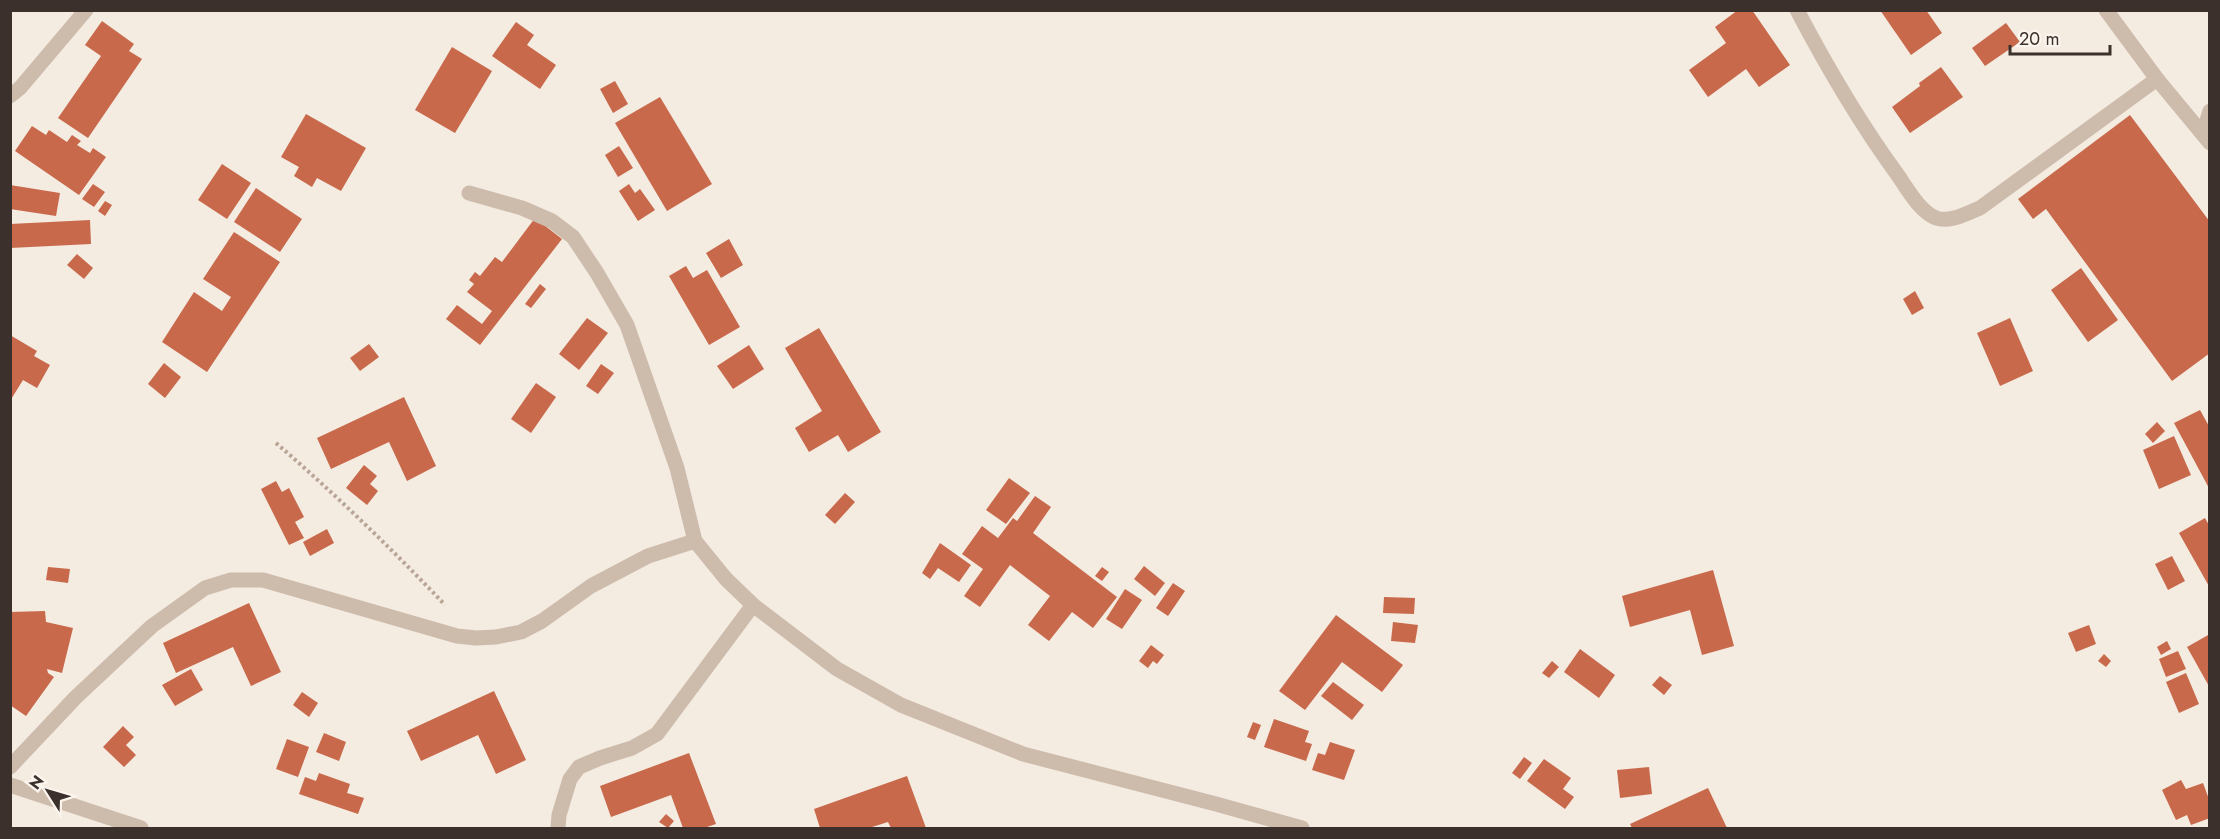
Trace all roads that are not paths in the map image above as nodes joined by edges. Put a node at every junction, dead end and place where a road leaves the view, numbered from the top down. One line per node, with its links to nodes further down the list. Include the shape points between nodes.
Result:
1 (86, 10): 5 (street)
2 (1797, 10): 4 (street, via 1865,129 1917,202 1935,218 1949,219 1980,208)
3 (2106, 10): 4 (street)
4 (2157, 79): 7 (street)
5 (10, 96)
6 (2210, 111): 7 (street)
7 (2206, 138)
8 (469, 193): 9 (street, via 552,221 573,237 597,273 627,325 677,468)
9 (694, 541): 10 (street); 11 (street, via 648,556 591,586 542,621 521,632 496,637 457,636 263,580 231,580 205,588 144,633 76,696)
10 (753, 605): 14 (street, via 657,734 632,748 579,767 570,779); 15 (street, via 837,669 900,705 1023,754)
11 (10, 767)
12 (10, 785): 13 (street)
13 (141, 828)
14 (558, 828)
15 (1302, 828)

